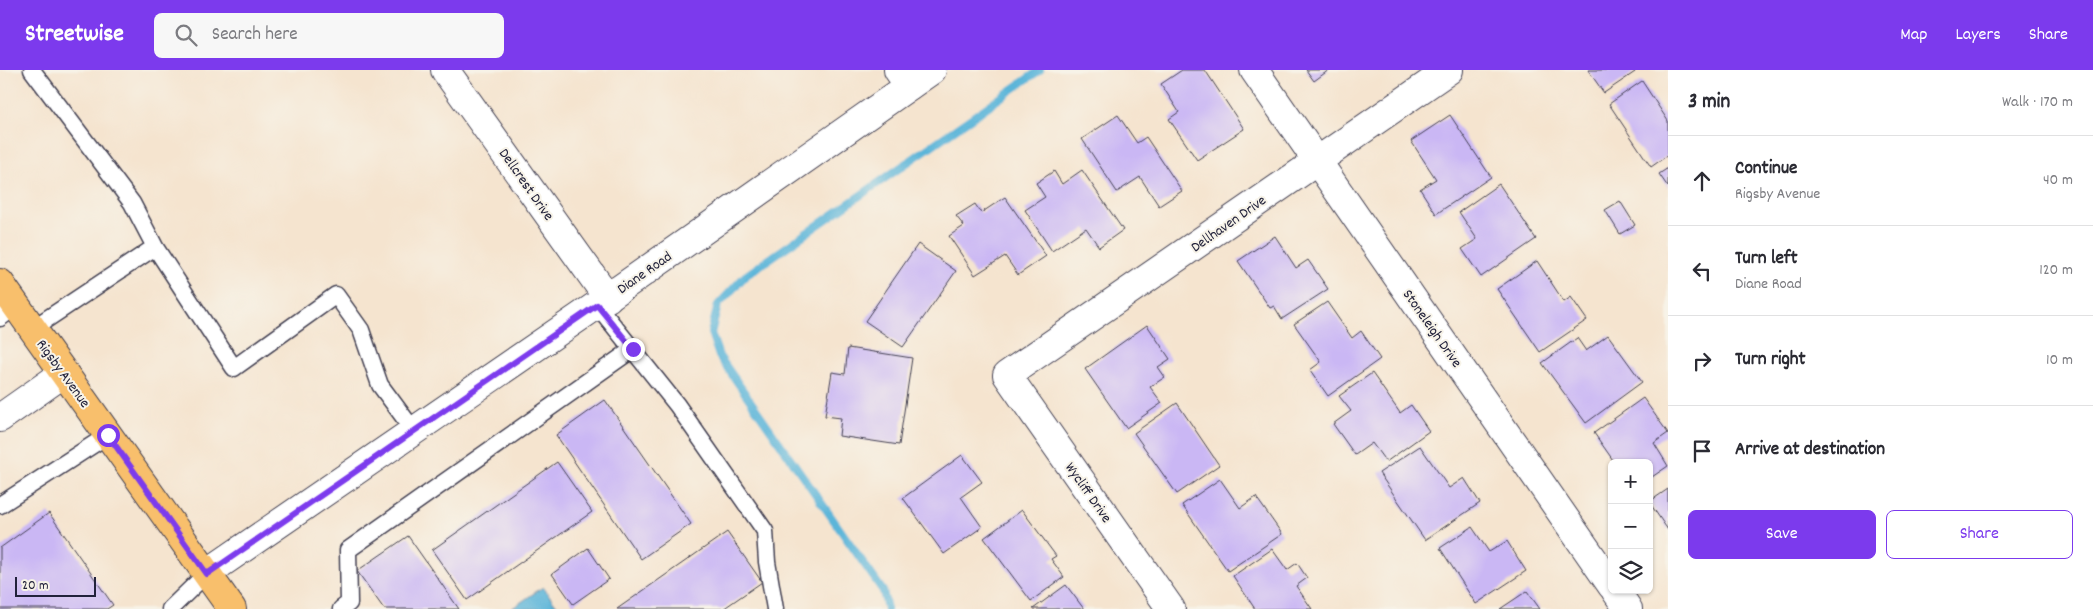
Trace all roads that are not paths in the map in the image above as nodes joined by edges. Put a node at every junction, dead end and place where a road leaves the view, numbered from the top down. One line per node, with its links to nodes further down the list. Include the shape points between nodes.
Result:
1 (32, 70): 8 (lane, via 132,203)
2 (446, 70): 10 (street, Dellcrest Drive)
3 (932, 70): 6 (street, Diane Road)
4 (1254, 70): 7 (street, Stoneleigh Drive)
5 (1449, 70): 7 (street, Dellhaven Drive)
6 (904, 78): 10 (street, Diane Road)
7 (1318, 161): 15 (street, Dellhaven Drive); 21 (street, Stoneleigh Drive)
8 (155, 247): 12 (lane); 17 (lane, via 234,368 336,295 361,330 380,385)
9 (0, 283): 11 (main road, Rigsby Avenue)
10 (602, 302): 13 (lane); 17 (street, Diane Road)
11 (8, 312): 12 (main road, Rigsby Avenue)
12 (32, 329): 14 (main road, Rigsby Avenue)
13 (633, 349): 23 (lane, via 348,550); 26 (lane, via 677,405 765,531)
14 (64, 373): 16 (street); 18 (main road, Rigsby Avenue)
15 (1007, 375): 27 (street, Wycliff Drive)
16 (0, 418)
17 (414, 431): 20 (street, Diane Road)
18 (108, 435): 19 (lane); 20 (main road, Rigsby Avenue)
19 (0, 505)
20 (207, 574): 24 (lane); 25 (main road, Rigsby Avenue)
21 (1608, 580)
22 (1618, 594): 28 (street)
23 (348, 607)
24 (170, 609)
25 (232, 609)
26 (775, 609)
27 (1171, 609)
28 (1628, 609)

